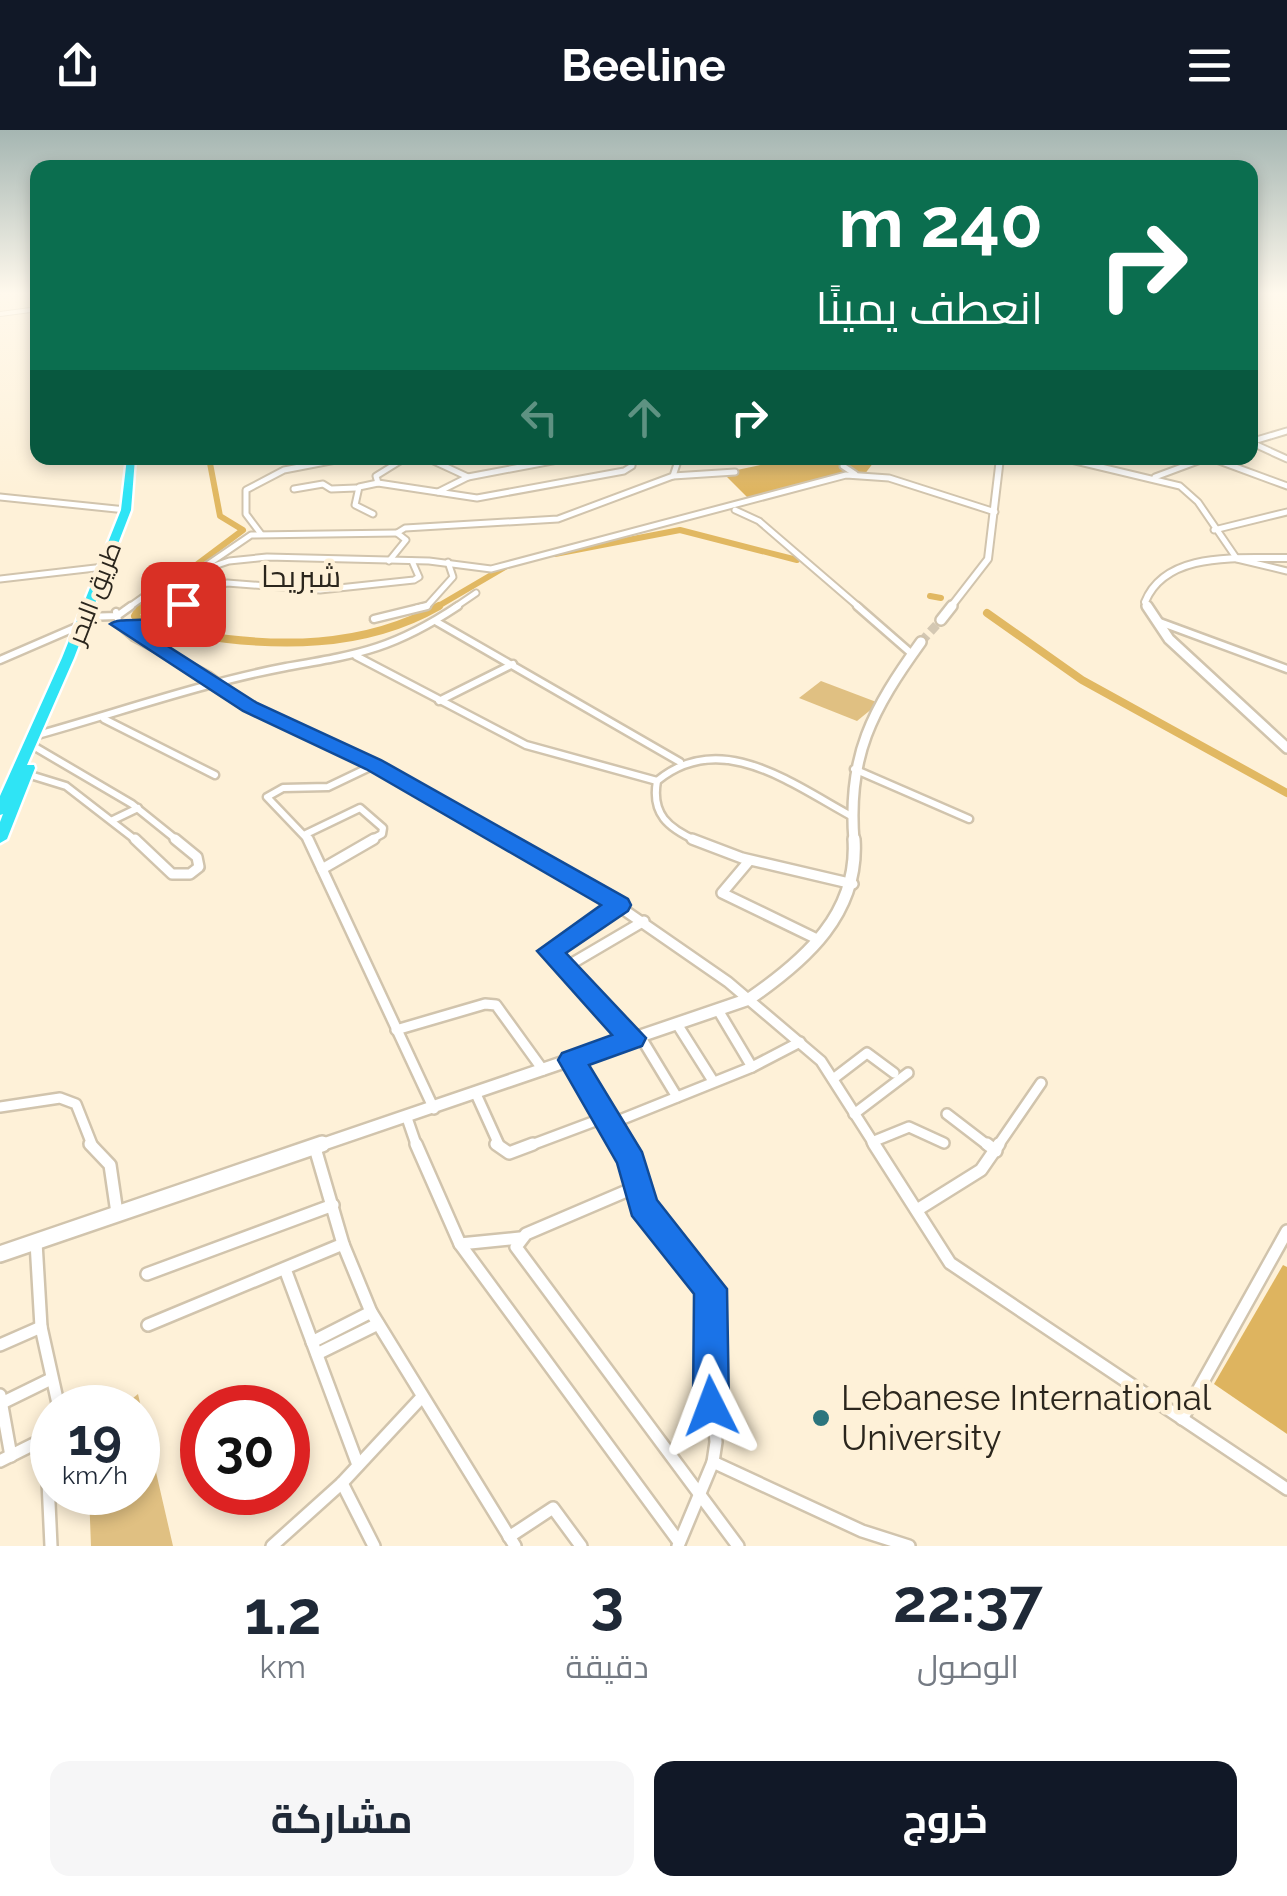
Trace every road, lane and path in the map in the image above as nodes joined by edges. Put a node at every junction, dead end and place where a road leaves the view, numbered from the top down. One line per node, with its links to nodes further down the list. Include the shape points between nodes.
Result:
1 (1287, 430): 2 (street)
2 (1258, 439)
3 (1258, 446): 4 (street)
4 (1287, 459)
5 (130, 465): 29 (highway, طريق البحر)
6 (310, 465): 35 (street, via 246,490 246,514)
7 (394, 465): 22 (street, via 376,476)
8 (444, 465): 21 (street)
9 (531, 465): 21 (street)
10 (632, 465): 26 (street, via 494,496)
11 (680, 465): 19 (street)
12 (843, 465): 18 (street)
13 (999, 465): 30 (main road)
14 (1099, 465): 20 (street)
15 (1188, 465): 20 (street)
16 (1228, 465): 23 (street)
17 (734, 472): 19 (street)
18 (855, 474): 28 (street); 30 (street, via 889,478)
19 (673, 476): 34 (street, via 558,519)
20 (1155, 476): 33 (street, via 1194,496)
21 (468, 477): 26 (street)
22 (378, 482): 24 (street); 26 (street)
23 (1287, 486)
24 (356, 488): 25 (street, via 323,484); 32 (street, via 356,505)
25 (294, 490)
26 (438, 492)
27 (0, 497): 29 (street)
28 (730, 509): 40 (street, via 491,569); 53 (street, via 759,521)
29 (126, 510): 41 (highway, طريق البحر)
30 (995, 512): 48 (main road, via 988,559)
31 (1287, 512): 33 (street)
32 (372, 514)
33 (1214, 530): 36 (street)
34 (398, 533): 35 (street); 38 (street, via 406,540)
35 (261, 534): 42 (street, via 238,541)
36 (1234, 556): 37 (main road); 43 (street); 49 (main road, via 1165,572 1146,594)
37 (1287, 558)
38 (389, 560): 39 (street); 42 (street, via 253,557)
39 (412, 561): 40 (street); 46 (street, via 419,577 404,581 320,590 224,584 183,598 178,618 153,628)
40 (448, 562): 47 (street, via 453,577 431,604)
41 (104, 567): 44 (street); 50 (highway, طريق البحر)
42 (204, 568): 46 (street)
43 (1287, 571)
44 (0, 579)
45 (476, 592): 51 (street)
46 (117, 618): 50 (street); 58 (street)
47 (374, 619)
48 (941, 620)
49 (1153, 620): 57 (street); 62 (main road)
50 (83, 621): 55 (street); 61 (highway, طريق البحر)
51 (437, 622): 54 (street); 56 (street)
52 (921, 642): 53 (main road)
53 (912, 654): 67 (main road)
54 (356, 656): 58 (street); 59 (street)
55 (0, 660)
56 (513, 664): 59 (street); 63 (street)
57 (1287, 670)
58 (222, 686): 60 (street); 65 (street, via 250,707)
59 (439, 701): 70 (street, via 526,745)
60 (104, 719): 61 (street); 68 (street)
61 (36, 736): 64 (street); 66 (highway, طريق البحر)
62 (1287, 748)
63 (680, 762): 70 (street); 73 (street, via 748,760)
64 (68, 763): 69 (street); 72 (street)
65 (374, 765): 76 (street, via 328,787 269,794); 81 (street)
66 (25, 769): 69 (street); 71 (highway, طريق البحر)
67 (854, 769): 73 (main road); 74 (street)
68 (215, 775)
69 (48, 776): 75 (street)
70 (657, 782): 78 (street, via 654,805 662,818 700,844)
71 (7, 802): 77 (highway, طريق البحر)
72 (138, 808): 75 (street); 75 (street, via 198,857 199,868 172,874)
73 (852, 816): 80 (main road)
74 (969, 819)
75 (113, 820)
76 (306, 834): 79 (street); 79 (street, via 360,808 383,828)
77 (0, 839)
78 (749, 861): 80 (street); 83 (street, via 722,893)
79 (322, 869): 88 (street)
80 (853, 884): 83 (main road)
81 (619, 905): 82 (street); 84 (street, via 554,945 550,951)
82 (644, 921): 84 (street); 85 (street)
83 (817, 939): 85 (main road)
84 (564, 968): 89 (street)
85 (749, 999): 86 (main road); 90 (street)
86 (718, 1010): 87 (main road); 92 (street)
87 (677, 1024): 89 (main road); 97 (street)
88 (396, 1030): 93 (street, via 496,1005); 102 (street)
89 (636, 1037): 91 (main road); 100 (street)
90 (800, 1042): 92 (street); 96 (street)
91 (572, 1060): 93 (main road); 106 (street)
92 (752, 1067): 97 (street)
93 (543, 1070): 99 (main road)
94 (894, 1073): 96 (street, via 867,1052)
95 (908, 1073): 103 (street)
96 (833, 1079): 103 (street)
97 (713, 1081): 100 (street)
98 (1041, 1082): 110 (street)
99 (476, 1094): 102 (main road); 106 (street, via 496,1144 509,1153)
100 (677, 1097): 106 (street)
101 (0, 1107): 114 (street, via 60,1098 76,1104 88,1142 110,1165)
102 (434, 1108): 105 (main road)
103 (854, 1114): 107 (street)
104 (947, 1114): 110 (street)
105 (407, 1118): 109 (main road); 119 (street)
106 (608, 1121): 111 (street, via 631,1161)
107 (872, 1142): 108 (street, via 910,1124); 113 (street)
108 (944, 1143)
109 (315, 1148): 112 (street); 114 (main road)
110 (996, 1151): 113 (street, via 952,1192)
111 (636, 1188): 116 (street); 135 (street, via 705,1277 713,1298)
112 (333, 1204): 118 (street); 122 (street)
113 (917, 1210): 132 (street, via 950,1264)
114 (117, 1213): 117 (main road)
115 (1287, 1230): 132 (street)
116 (520, 1238): 119 (street); 138 (street, via 518,1250)
117 (36, 1242): 120 (main road); 125 (street)
118 (343, 1244): 121 (street); 123 (street)
119 (460, 1244): 142 (street)
120 (0, 1254)
121 (285, 1269): 124 (street); 127 (street)
122 (147, 1274)
123 (375, 1318): 127 (street); 130 (street)
124 (148, 1325)
125 (42, 1326): 126 (street); 128 (street)
126 (0, 1345)
127 (315, 1348): 136 (street)
128 (51, 1379): 129 (street); 131 (street)
129 (53, 1385)
130 (421, 1398): 136 (street); 141 (street)
131 (0, 1400): 134 (street)
132 (1182, 1419): 139 (street)
133 (30, 1446): 134 (street)
134 (5, 1459)
135 (713, 1462): 138 (street); 148 (street)
136 (358, 1465): 137 (street)
137 (342, 1484): 144 (street); 145 (street)
138 (698, 1488): 142 (street); 147 (street)
139 (1287, 1489)
140 (50, 1515): 143 (street)
141 (512, 1541): 146 (street, via 552,1508)
142 (678, 1544)
143 (51, 1546)
144 (272, 1546)
145 (374, 1546)
146 (581, 1546)
147 (738, 1546)
148 (909, 1546)

